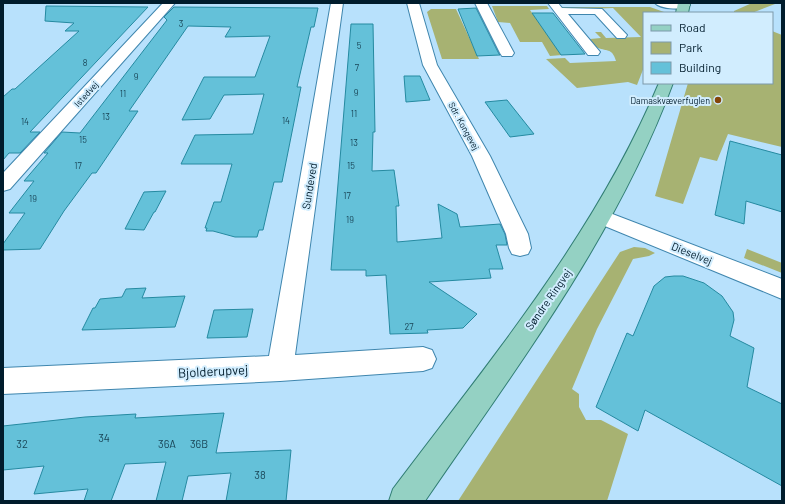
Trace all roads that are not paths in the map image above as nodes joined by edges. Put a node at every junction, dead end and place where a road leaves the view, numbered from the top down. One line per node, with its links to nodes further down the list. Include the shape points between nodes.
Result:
1 (169, 3): 12 (street, Istedvej)
2 (337, 3): 17 (street, Sundeved)
3 (413, 3): 14 (street, Sdr. Kongevej, via 430,65 481,156 517,234)
4 (481, 3): 10 (street)
5 (661, 3): 7 (street)
6 (556, 7): 8 (street, via 598,11); 9 (street)
7 (683, 7)
8 (621, 35)
9 (593, 52)
10 (507, 53)
11 (666, 84): 13 (main road, Søndre Ringvej, via 652,121)
12 (3, 185)
13 (602, 217): 15 (street, Dieselvej); 19 (main road, Søndre Ringvej, via 576,259)
14 (520, 248)
15 (782, 289)
16 (423, 359): 17 (street, Bjolderupvej)
17 (280, 368): 18 (street, Bjolderupvej)
18 (3, 381)
19 (405, 501)

